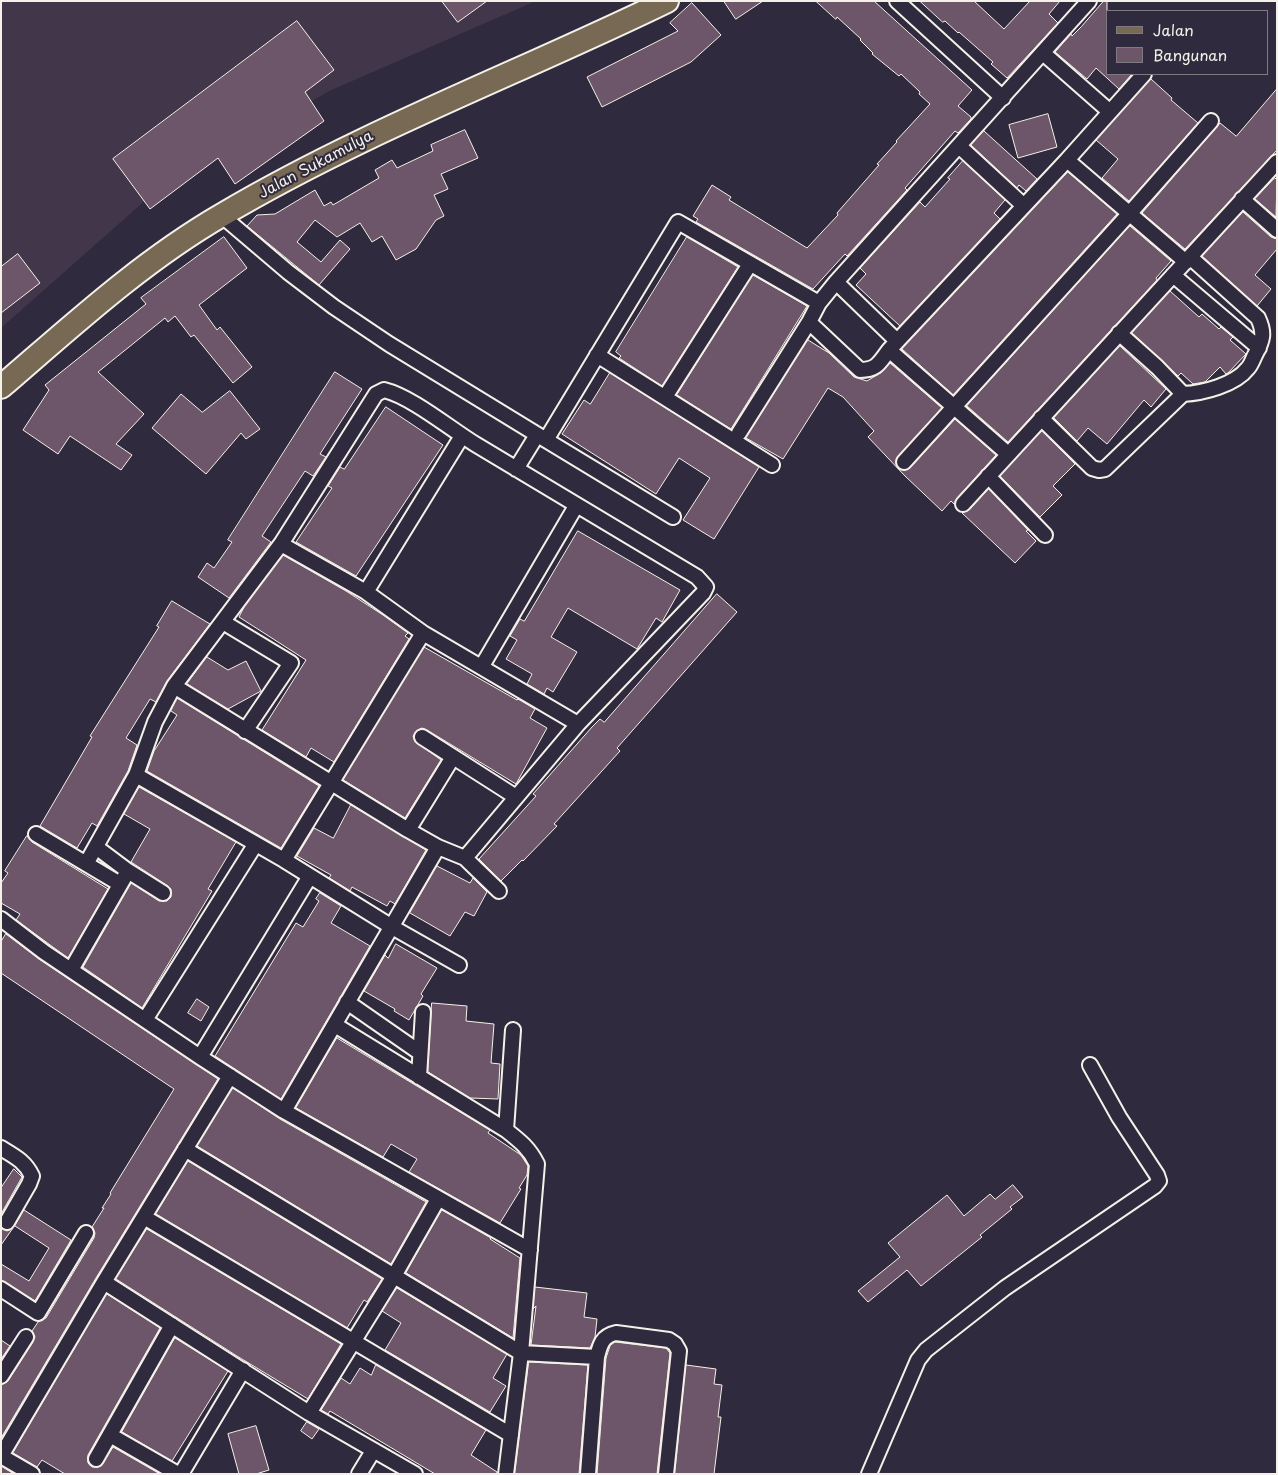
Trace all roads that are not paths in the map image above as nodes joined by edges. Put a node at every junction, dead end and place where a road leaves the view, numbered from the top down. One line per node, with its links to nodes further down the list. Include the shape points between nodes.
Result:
1 (667, 1): 15 (main road, Jalan Sukamulya, via 357,142)
2 (897, 1): 6 (street)
3 (1089, 1): 4 (street)
4 (1043, 53): 6 (street); 7 (street)
5 (1143, 75): 7 (street)
6 (1003, 98): 9 (street)
7 (1109, 111): 10 (street)
8 (1210, 121): 14 (street)
9 (959, 146): 13 (street); 20 (street)
10 (1067, 160): 13 (street); 14 (street)
11 (1276, 162): 12 (street)
12 (1242, 199): 16 (street); 17 (street)
13 (1023, 206): 24 (street)
14 (1130, 213): 17 (street); 30 (street)
15 (222, 215): 27 (main road, Jalan Sukamulya, via 118,287); 34 (street, via 334,307)
16 (1277, 230)
17 (1188, 260): 19 (street); 25 (street, via 1258,318 1262,336)
18 (750, 264): 21 (street); 26 (street, via 678,222); 29 (street)
19 (1174, 276): 23 (street); 25 (street)
20 (836, 282): 21 (street); 24 (street)
21 (818, 303): 22 (street)
22 (809, 322): 24 (street, via 860,370 876,367); 32 (street)
23 (1119, 333): 28 (street); 31 (street)
24 (893, 345): 30 (street)
25 (1258, 348): 28 (street, via 1247,369 1236,378 1214,389)
26 (597, 354): 29 (street); 34 (street)
27 (1, 387)
28 (1183, 394): 31 (street, via 1105,469 1092,468)
29 (665, 397): 37 (street)
30 (953, 406): 35 (street); 36 (street)
31 (1041, 418): 35 (street)
32 (738, 434)
33 (462, 436): 38 (street); 44 (street, via 398,393 384,390 376,394); 45 (street)
34 (542, 437): 38 (street); 42 (street)
35 (1008, 454): 39 (street)
36 (904, 462)
37 (772, 465)
38 (516, 469): 41 (street)
39 (988, 476): 40 (street); 43 (street)
40 (963, 504)
41 (576, 506): 48 (street); 50 (street, via 697,577 706,587)
42 (672, 517)
43 (1045, 535)
44 (281, 544): 45 (street); 46 (street)
45 (366, 592): 47 (street)
46 (223, 622): 49 (street); 51 (street, via 291,663)
47 (423, 634): 48 (street); 55 (street)
48 (482, 666): 50 (street)
49 (174, 686): 51 (street); 54 (street, via 154,722)
50 (578, 724): 56 (street)
51 (246, 731): 55 (street)
52 (422, 737): 53 (street)
53 (453, 757): 56 (street); 57 (street)
54 (136, 775): 59 (street); 60 (street)
55 (332, 782): 57 (street); 63 (street)
56 (516, 797): 62 (street)
57 (408, 830): 61 (street)
58 (36, 834): 64 (street)
59 (255, 845): 63 (street); 76 (street)
60 (96, 847): 64 (street); 65 (street)
61 (438, 847): 62 (street); 71 (street)
62 (465, 858): 68 (street)
63 (284, 860): 66 (street)
64 (86, 864): 67 (street)
65 (128, 871): 67 (street); 69 (street)
66 (310, 876): 71 (street); 80 (street)
67 (120, 884): 73 (street)
68 (499, 891)
69 (163, 893)
70 (1, 919): 73 (street)
71 (392, 927): 72 (street); 74 (street)
72 (459, 965)
73 (71, 970): 76 (street)
74 (347, 1002): 77 (street); 79 (street)
75 (423, 1012): 79 (street)
76 (145, 1020): 80 (street)
77 (335, 1025): 83 (street); 84 (street)
78 (514, 1030): 85 (street)
79 (419, 1052): 83 (street)
80 (200, 1057): 82 (street)
81 (1090, 1065): 116 (street, via 1159,1181 1005,1288 926,1350 918,1360)
82 (230, 1076): 84 (street); 87 (street)
83 (419, 1077): 85 (street)
84 (284, 1110): 88 (street)
85 (506, 1130): 92 (street, via 524,1144 536,1164)
86 (1, 1148): 90 (street, via 21,1160 32,1176)
87 (185, 1148): 89 (street); 93 (street)
88 (438, 1199): 92 (street); 93 (street)
89 (144, 1217): 94 (street); 98 (street)
90 (7, 1222)
91 (86, 1233): 95 (street, via 38,1313)
92 (530, 1250): 99 (street)
93 (394, 1276): 98 (street); 99 (street)
94 (104, 1282): 96 (street); 107 (street)
95 (1, 1289)
96 (172, 1324): 101 (street); 104 (street)
97 (26, 1337): 102 (street)
98 (353, 1342): 103 (street); 105 (street)
99 (521, 1353): 100 (street); 105 (street)
100 (597, 1357): 114 (street); 115 (street, via 606,1336 616,1333 669,1340 678,1348)
101 (243, 1370): 103 (street); 110 (street)
102 (1, 1376)
103 (309, 1413): 106 (street)
104 (110, 1435): 108 (street); 110 (street)
105 (511, 1435): 113 (street)
106 (373, 1451): 111 (street); 112 (street)
107 (1, 1456): 109 (street)
108 (96, 1459)
109 (32, 1474)
110 (180, 1474)
111 (359, 1474)
112 (415, 1474)
113 (506, 1474)
114 (588, 1474)
115 (666, 1474)
116 (869, 1474)

